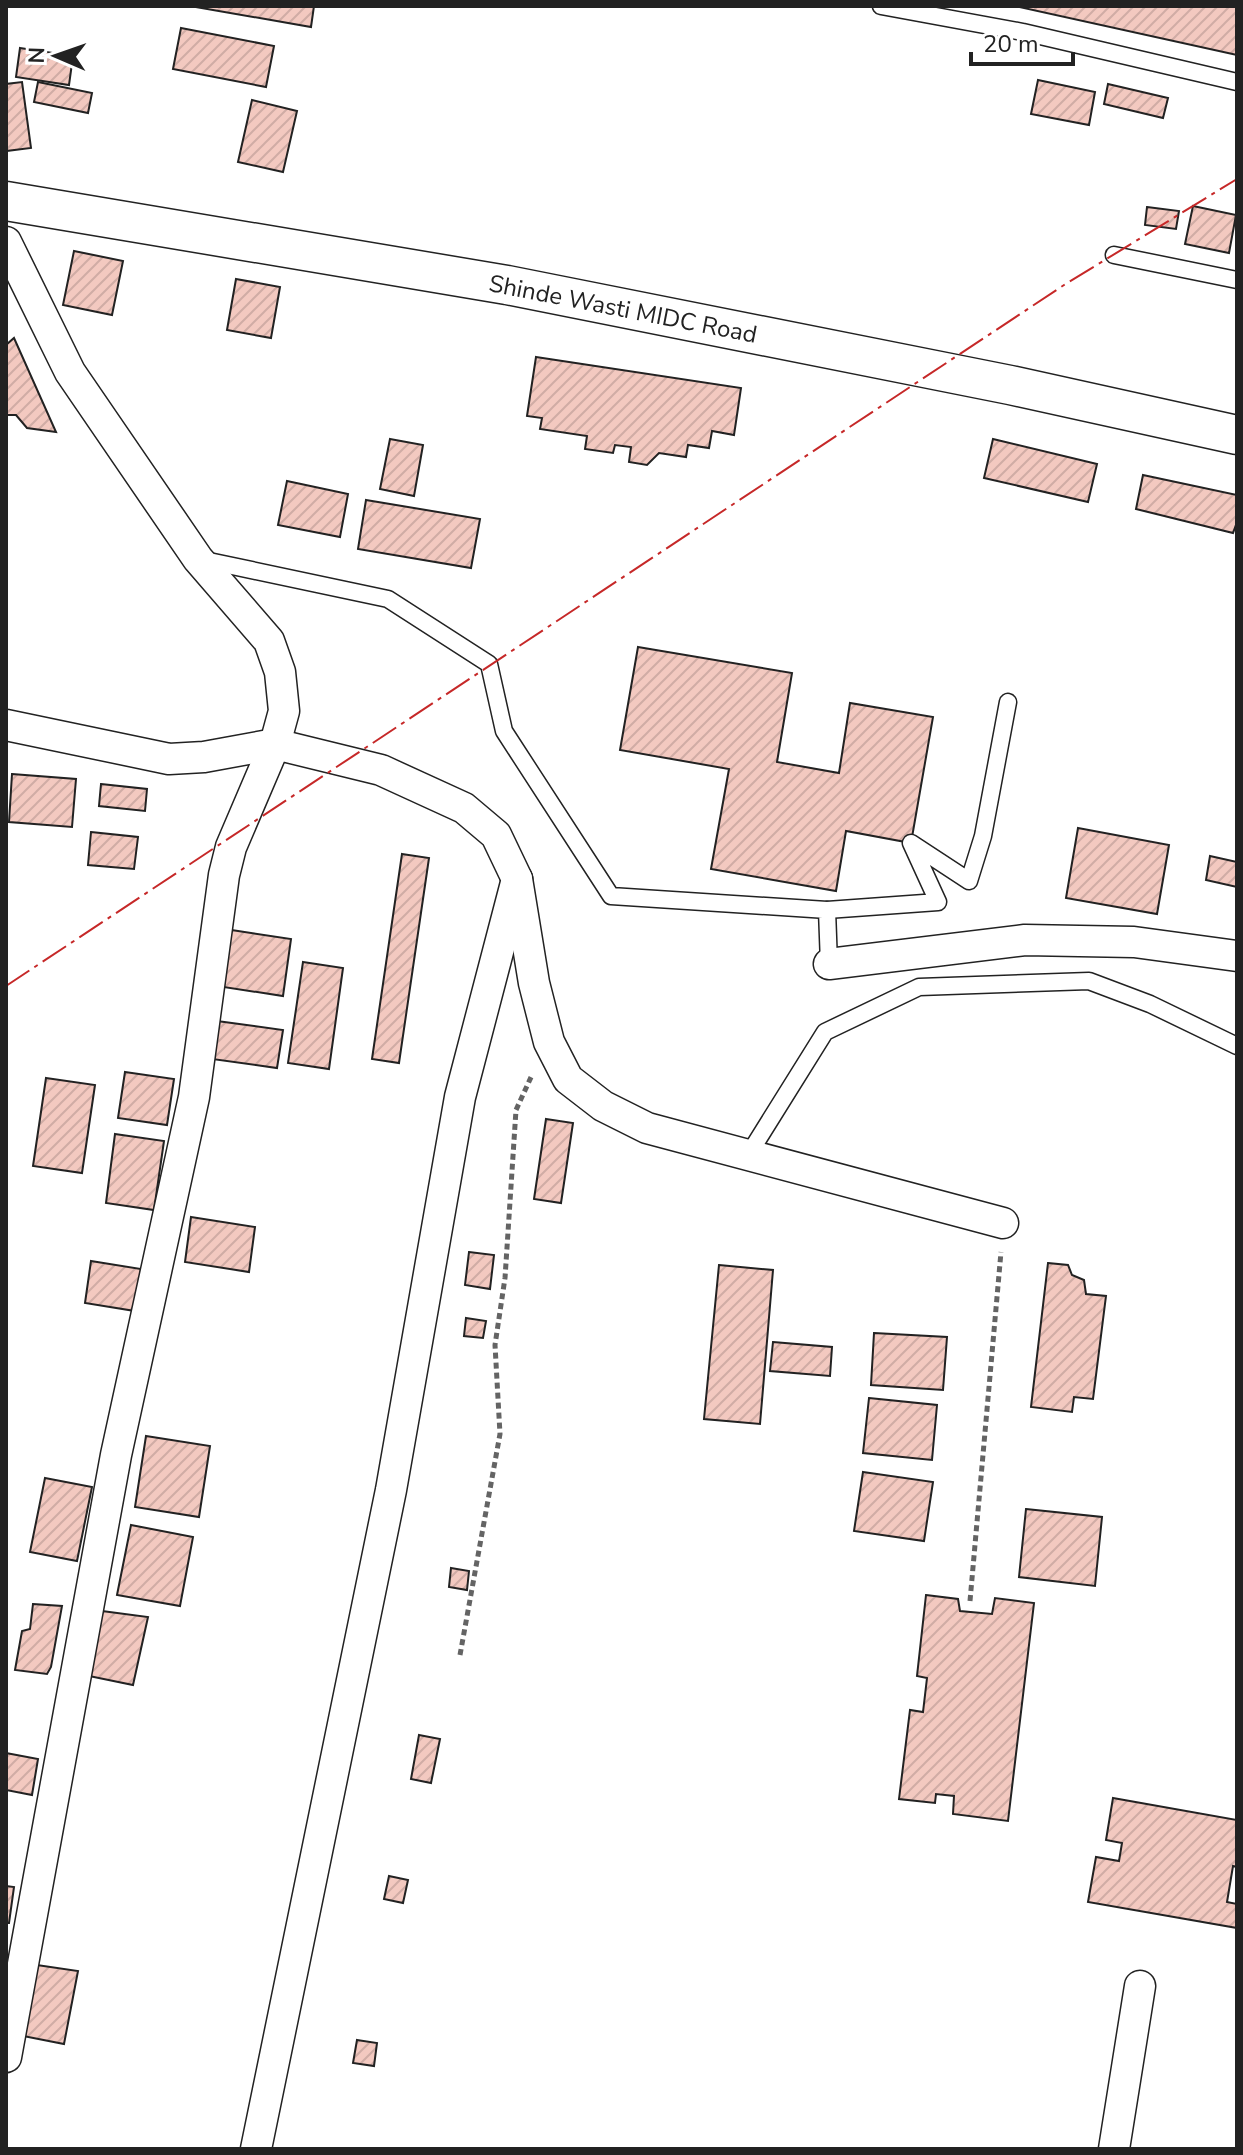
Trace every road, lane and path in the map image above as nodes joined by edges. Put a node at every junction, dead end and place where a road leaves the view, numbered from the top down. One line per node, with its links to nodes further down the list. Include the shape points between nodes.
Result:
1 (881, 6): 2 (lane, via 1023,32)
2 (1237, 82)
3 (6, 201): 7 (street, Shinde Wasti MIDC Road, via 507,285 995,381)
4 (6, 242): 8 (street, via 70,372)
5 (1114, 255): 6 (lane)
6 (1237, 280)
7 (1237, 435)
8 (198, 559): 11 (street, via 269,641 280,672 284,711); 13 (lane, via 388,599 489,664 504,731 611,896)
9 (1008, 702): 13 (lane, via 983,836 969,881 911,843 938,902)
10 (6, 725): 11 (street, via 169,759)
11 (275, 744): 12 (street, via 381,770 464,808 496,835); 23 (street, via 224,875 194,1097 116,1455)
12 (517, 879): 16 (street); 24 (street, via 460,1097 391,1490)
13 (827, 910): 15 (lane)
14 (1237, 956): 15 (street, via 1134,942 1025,940)
15 (829, 964)
16 (549, 1042): 18 (street, via 568,1079 603,1106 647,1128); 21 (path, via 516,1110 495,1345 500,1434)
17 (1237, 1046): 18 (lane, via 1089,981 919,987 825,1032)
18 (747, 1157): 19 (street)
19 (1003, 1223): 20 (path)
20 (970, 1601)
21 (460, 1655)
22 (1140, 1986): 25 (street)
23 (6, 2057)
24 (256, 2149)
25 (1114, 2149)

